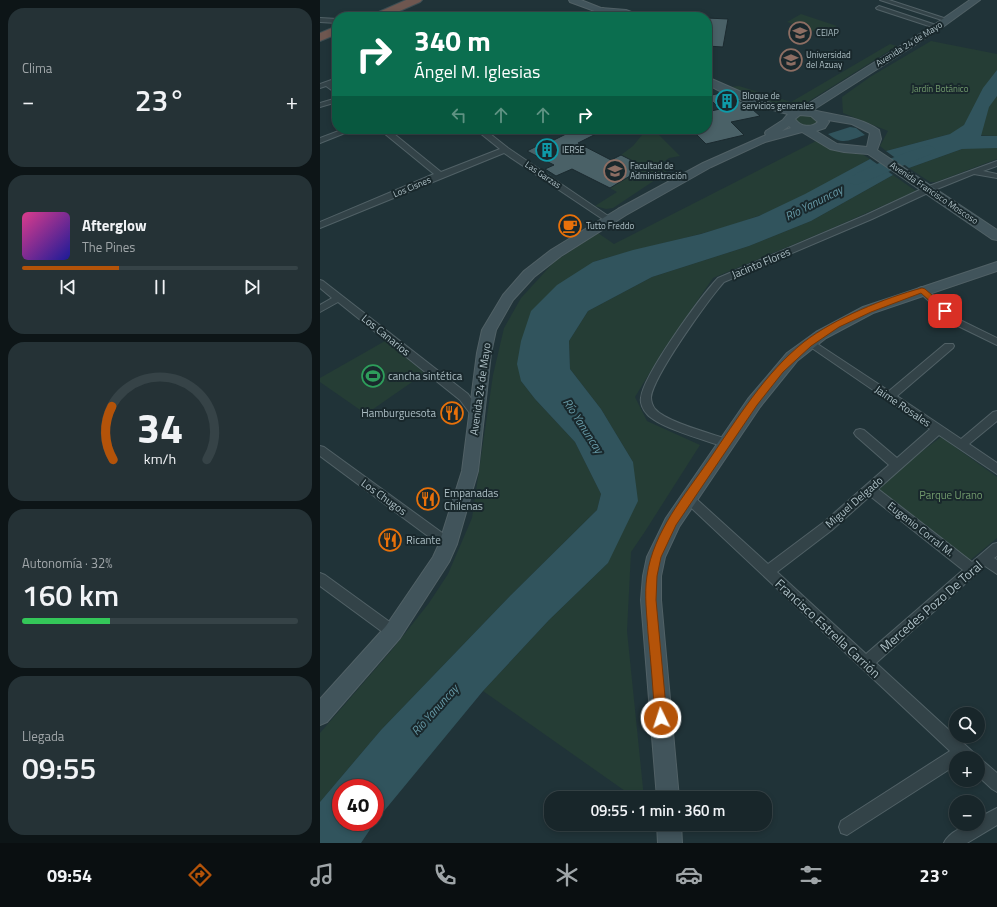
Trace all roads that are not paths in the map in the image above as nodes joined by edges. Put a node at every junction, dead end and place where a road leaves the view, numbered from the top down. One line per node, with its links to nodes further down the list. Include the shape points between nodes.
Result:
1 (404, 0): 8 (highway)
2 (416, 0): 9 (highway)
3 (573, 0): 7 (main road)
4 (883, 0): 13 (street)
5 (976, 0): 13 (main road, Avenida 24 de Mayo)
6 (879, 8): 14 (street)
7 (603, 10): 10 (street); 11 (main road)
8 (376, 12)
9 (387, 12)
10 (596, 12)
11 (625, 12)
12 (320, 20): 15 (street)
13 (947, 20): 14 (main road, Avenida 24 de Mayo)
14 (937, 27): 18 (main road, Avenida 24 de Mayo)
15 (330, 31): 16 (highway)
16 (320, 44)
17 (712, 83): 21 (main road)
18 (841, 86): 21 (main road, Avenida 24 de Mayo); 22 (main road, Avenida 24 de Mayo)
19 (332, 101): 20 (street)
20 (320, 105)
21 (792, 114): 22 (main road, via 810,112); 23 (main road, Avenida Francisco Moscoso, via 794,125); 28 (main road, Avenida 24 de Mayo)
22 (820, 115): 23 (main road, Avenida 24 de Mayo, via 824,122 822,125); 30 (main road, via 847,118 866,125 875,132)
23 (804, 129): 28 (main road, Avenida 24 de Mayo); 30 (main road, Avenida Francisco Moscoso, via 834,147)
24 (337, 134): 27 (street)
25 (389, 134): 33 (street)
26 (485, 134): 29 (street, Las Garzas)
27 (320, 140)
28 (761, 140): 36 (main road, Avenida 24 de Mayo, via 707,166)
29 (505, 150): 33 (street, Los Cisnes); 36 (street, Las Garzas)
30 (871, 151): 35 (main road, Avenida Francisco Moscoso)
31 (997, 163): 32 (street, Jacinto Flores)
32 (974, 171): 34 (street); 35 (street, Jacinto Flores)
33 (440, 175): 37 (street, Los Cisnes)
34 (997, 176)
35 (929, 189): 38 (main road, Avenida Francisco Moscoso); 54 (street, Jacinto Flores, via 733,274 722,280 709,293 655,376 646,396 646,403 651,412 667,422)
36 (610, 220): 48 (main road, Avenida 24 de Mayo, via 556,253 529,274 508,298 489,330)
37 (320, 225)
38 (997, 236)
39 (997, 266): 41 (main road)
40 (320, 283): 42 (street, Los Canarios)
41 (922, 290): 44 (main road, via 857,315); 45 (street, via 957,322)
42 (339, 298): 43 (street); 47 (street, Los Canarios)
43 (320, 309)
44 (810, 342): 49 (street, Jaime Rosales); 54 (main road, via 780,370)
45 (997, 342)
46 (949, 346): 49 (street)
47 (451, 387): 48 (street, Los Canarios, via 468,392); 50 (street, Los Canarios, via 464,397)
48 (479, 387): 50 (main road, Avenida 24 de Mayo)
49 (890, 396): 52 (street, Jaime Rosales)
50 (476, 413): 61 (main road, Avenida 24 de Mayo, via 470,472)
51 (997, 416): 55 (street)
52 (938, 429): 55 (street, Jaime Rosales); 57 (street, Miguel Delgado)
53 (860, 433): 57 (street)
54 (726, 443): 60 (main road)
55 (961, 444): 58 (street, Jaime Rosales)
56 (320, 450): 61 (street, Los Chugos)
57 (897, 465): 59 (street, Miguel Delgado)
58 (997, 469)
59 (870, 489): 65 (street, Eugenio Corral M.); 66 (street, Miguel Delgado, via 828,526)
60 (688, 498): 66 (street, Francisco Estrella Carrión); 75 (main road, via 664,537 652,576 651,600)
61 (448, 544): 68 (main road, Avenida 24 de Mayo, via 440,562)
62 (997, 548): 63 (street, Mercedes Pozo De Toral)
63 (985, 558): 64 (street); 65 (street, Mercedes Pozo De Toral)
64 (997, 568)
65 (972, 570): 69 (street, Mercedes Pozo De Toral)
66 (768, 572): 69 (street, Francisco Estrella Carrión)
67 (320, 579): 68 (street)
68 (393, 632): 70 (main road, Avenida 24 de Mayo)
69 (866, 663): 71 (street, Francisco Estrella Carrión)
70 (320, 715)
71 (962, 751)
72 (949, 765): 77 (street)
73 (985, 773): 74 (street)
74 (997, 784)
75 (667, 791)
76 (997, 816): 80 (street)
77 (847, 827)
78 (669, 831): 79 (main road)
79 (670, 843)
80 (952, 843)

